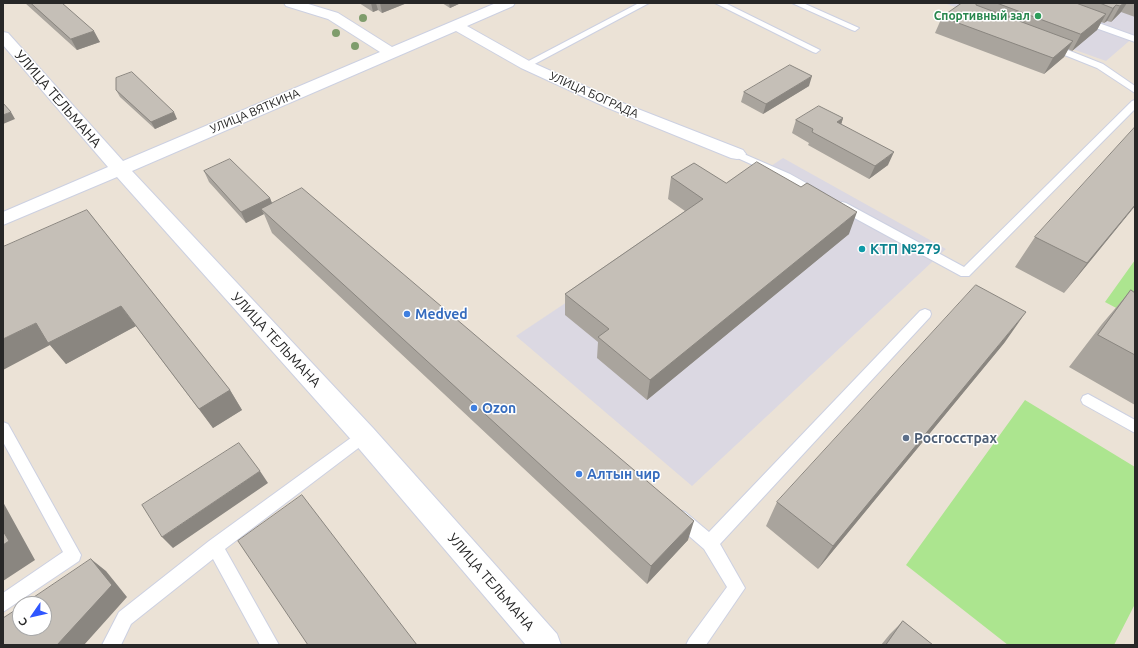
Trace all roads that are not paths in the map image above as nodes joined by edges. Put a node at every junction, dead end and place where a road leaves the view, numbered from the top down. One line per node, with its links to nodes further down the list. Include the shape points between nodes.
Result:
1 (291, 3): 13 (street, via 333,16)
2 (645, 3): 14 (lane)
3 (719, 3): 12 (lane)
4 (796, 3): 8 (lane)
5 (498, 5): 7 (street, УЛИЦА ВЯТКИНА)
6 (1070, 16): 10 (lane)
7 (456, 25): 13 (street, УЛИЦА ВЯТКИНА); 14 (street, УЛИЦА БОГРАДА)
8 (855, 28)
9 (3, 36): 18 (street, УЛИЦА ТЕЛЬМАНА)
10 (1135, 39)
11 (1040, 43): 15 (lane, via 1100,66)
12 (816, 50)
13 (390, 53): 18 (street, УЛИЦА ВЯТКИНА)
14 (526, 65): 17 (street, УЛИЦА БОГРАДА)
15 (1135, 90)
16 (1135, 103): 17 (lane, via 965,273 786,176)
17 (737, 154)
18 (120, 169): 19 (street, УЛИЦА ВЯТКИНА); 24 (street, УЛИЦА ТЕЛЬМАНА)
19 (3, 219)
20 (925, 314): 26 (lane)
21 (1088, 400): 22 (lane)
22 (1135, 427)
23 (3, 428): 28 (lane, via 73,555)
24 (364, 436): 27 (lane); 31 (street, УЛИЦА ТЕЛЬМАНА)
25 (668, 507): 26 (lane)
26 (710, 543): 32 (lane, via 737,588)
27 (215, 546): 29 (lane, via 125,618); 30 (lane)
28 (3, 603)
29 (111, 645)
30 (270, 645)
31 (546, 645)
32 (695, 645)

